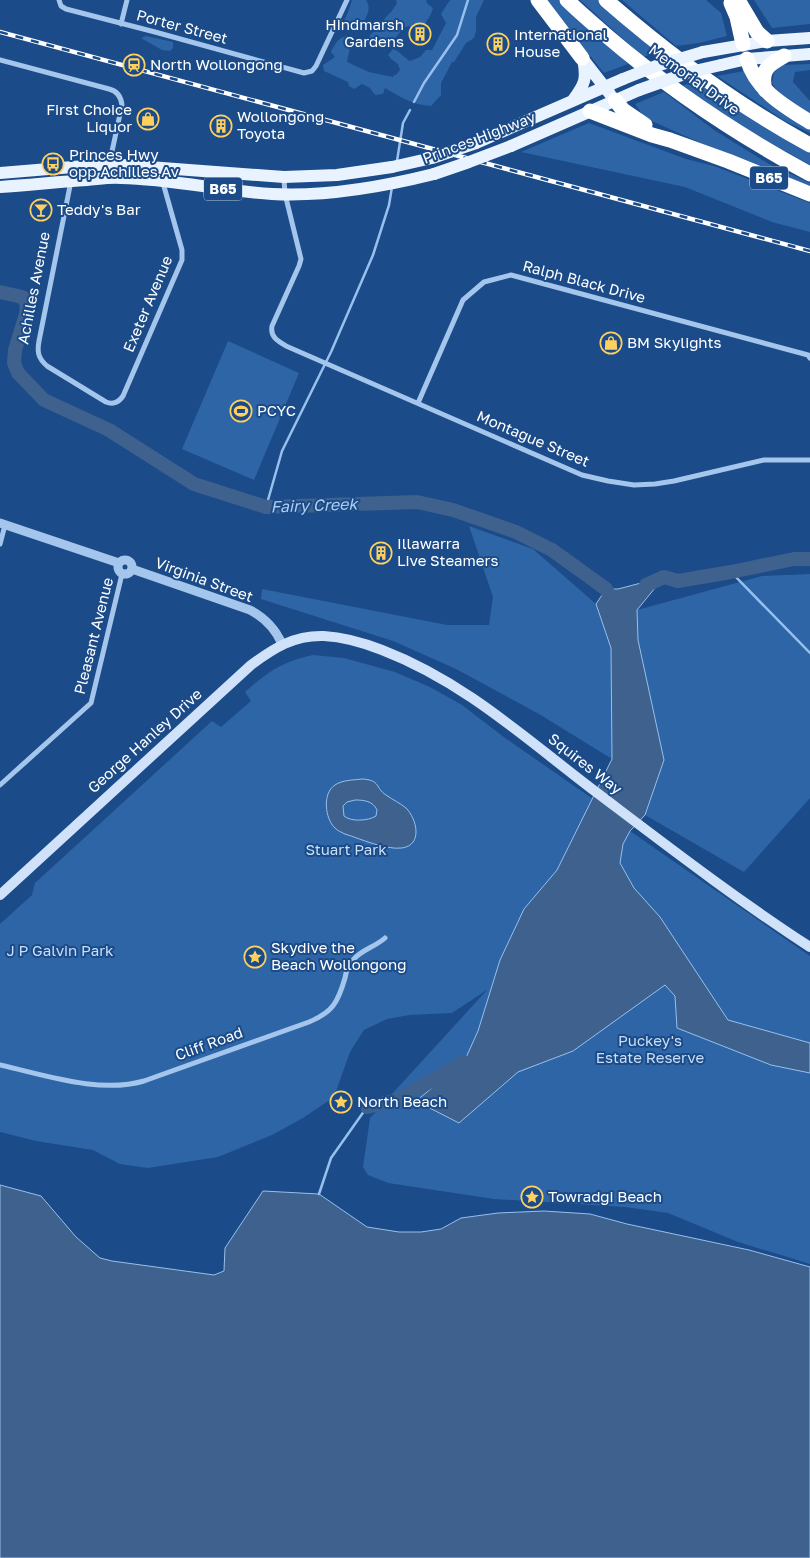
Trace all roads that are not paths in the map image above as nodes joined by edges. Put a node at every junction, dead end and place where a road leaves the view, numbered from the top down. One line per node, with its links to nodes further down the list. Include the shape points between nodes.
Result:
1 (59, 0): 9 (street, Porter Street, via 66,9)
2 (127, 0): 9 (street)
3 (346, 0): 9 (street, Porter Street, via 316,66 304,73)
4 (538, 0): 15 (highway, B65)
5 (567, 0): 29 (highway, Memorial Drive, via 650,72 726,125)
6 (606, 0): 25 (highway, Memorial Drive, via 676,57)
7 (729, 0): 12 (highway, via 737,17)
8 (738, 0): 11 (highway, via 757,32)
9 (121, 24)
10 (810, 38): 11 (main road, Princes Highway)
11 (767, 41): 12 (main road, Princes Highway)
12 (742, 44): 16 (main road); 18 (main road, Princes Highway / B65, bridge, via 663,64)
13 (810, 54): 14 (main road, Princes Highway)
14 (784, 56): 16 (main road, Princes Highway); 19 (highway, via 766,69)
15 (582, 58): 18 (main road, B65); 21 (main road, via 584,83)
16 (747, 59): 19 (highway, via 753,76); 20 (main road, Princes Highway, bridge, via 690,72)
17 (0, 60): 26 (street, via 116,92 122,105)
18 (605, 87): 20 (main road, B65); 21 (main road, Princes Highway / B65)
19 (765, 90): 23 (highway)
20 (615, 100): 22 (main road, Princes Highway); 24 (highway, B65, via 636,120)
21 (571, 102): 30 (main road, Princes Highway / B65, bridge, via 476,143 432,158 336,176)
22 (590, 111): 24 (highway, B65); 35 (main road, Princes Highway / B65, bridge, via 511,146 434,174 374,187)
23 (810, 122)
24 (670, 140): 36 (highway, B65)
25 (810, 145)
26 (109, 164): 27 (main road, Princes Highway / B65); 30 (main road, Princes Highway / B65); 31 (street)
27 (70, 167): 28 (main road, Princes Highway / B65); 33 (main road, Achilles Avenue)
28 (0, 173)
29 (810, 174)
30 (284, 177): 35 (street)
31 (108, 178): 32 (main road, Princes Highway / B65); 33 (main road, Princes Highway / B65)
32 (162, 180): 35 (main road, Princes Highway / B65); 39 (street, Exeter Avenue, via 182,260 123,396)
33 (71, 181): 34 (main road, Princes Highway / B65); 39 (street, Achilles Avenue, via 38,355 47,366 106,402)
34 (0, 187)
35 (285, 194): 38 (street, Montague Street, via 300,259 272,326 272,334 277,341)
36 (810, 194)
37 (810, 358): 38 (street, Ralph Black Drive, via 511,275 484,282 463,300)
38 (418, 402): 40 (street, Montague Street, via 582,474 634,485 674,481 764,460)
39 (114, 403)
40 (810, 460)
41 (2, 524): 42 (street); 43 (street)
42 (0, 544)
43 (119, 564): 44 (street, via 128,560); 45 (street, via 118,570)
44 (132, 569): 45 (street, via 128,574); 47 (street, Virginia Street, via 250,610 271,626)
45 (122, 574): 48 (street, Pleasant Avenue, via 91,703)
46 (325, 636): 47 (main road, George Hanley Drive); 51 (main road, Squires Way, via 374,647 405,660 435,674 486,706 757,912)
47 (282, 644): 49 (main road, George Hanley Drive, via 251,665)
48 (0, 785)
49 (0, 895)
50 (385, 938): 52 (street, Cliff Road, via 353,960 338,1000 323,1015 144,1081 123,1086 99,1086)
51 (810, 947)
52 (0, 1065)

